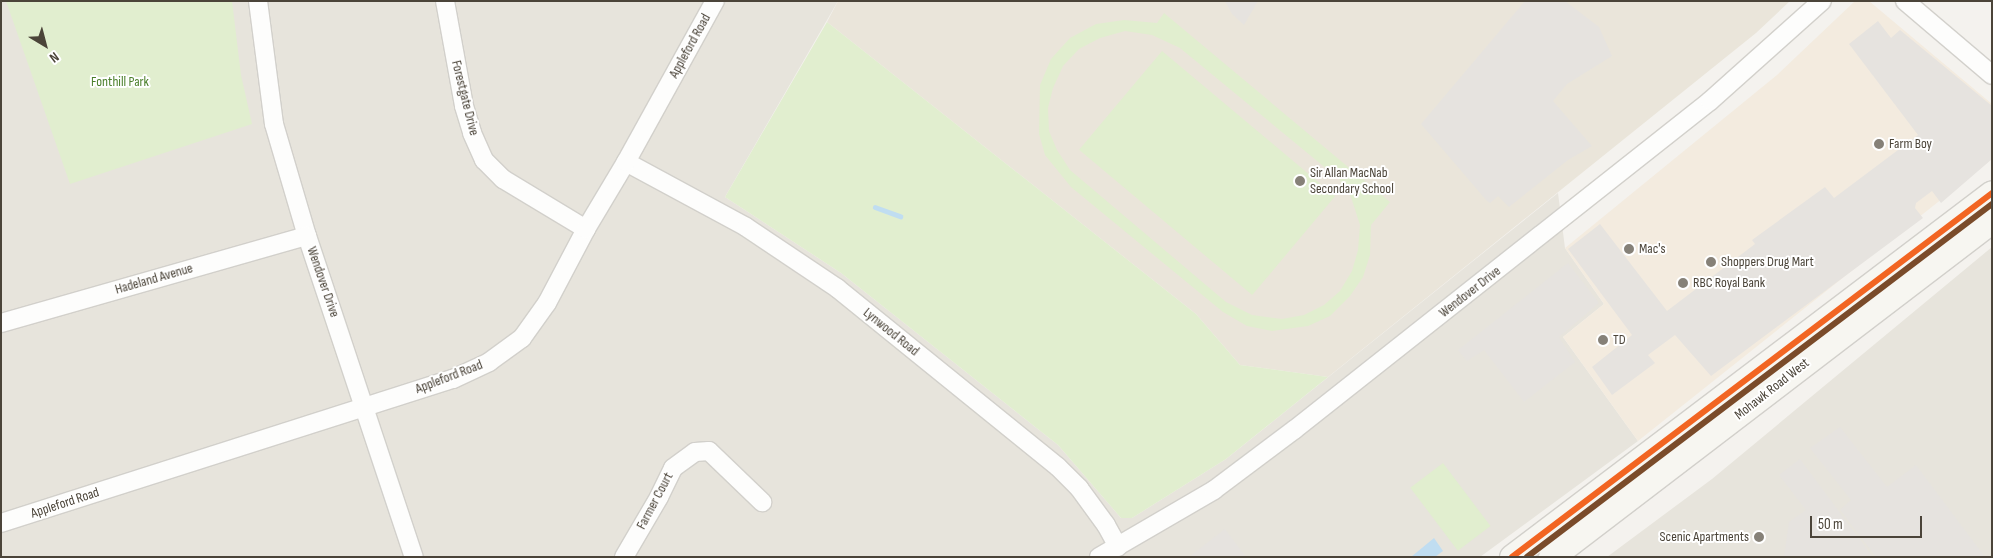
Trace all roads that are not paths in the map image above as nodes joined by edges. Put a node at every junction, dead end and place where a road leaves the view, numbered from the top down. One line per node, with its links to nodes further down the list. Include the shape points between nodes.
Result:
1 (258, 1): 11 (street, Wendover Drive, via 274,124)
2 (445, 1): 10 (street, Forestgate Drive, via 464,106 484,160 502,179)
3 (715, 1): 7 (street, Appleford Road)
4 (1822, 1): 18 (street, Wendover Drive, via 1710,101 1294,430 1214,490)
5 (1905, 1): 6 (street)
6 (1992, 75)
7 (626, 162): 10 (street, Appleford Road); 18 (street, Lynwood Road, via 746,227 837,288 1058,467 1079,488 1106,524)
8 (1992, 193): 13 (main road, Mohawk Road West)
9 (1992, 220): 15 (main road, Mohawk Road West)
10 (586, 229): 14 (street, Appleford Road, via 548,303 522,338 489,362 453,379)
11 (307, 236): 12 (street, Hadeland Avenue); 14 (street, Wendover Drive)
12 (1, 323)
13 (1708, 406): 15 (main road); 22 (main road, Mohawk Road West)
14 (365, 407): 17 (street, Appleford Road); 19 (street, Wendover Drive)
15 (1698, 446): 23 (main road, Mohawk Road West)
16 (762, 502): 20 (street, Farmer Court, via 709,451 695,452 673,468)
17 (1, 523)
18 (1118, 547): 21 (street, Wendover Drive)
19 (414, 557)
20 (624, 557)
21 (1099, 557)
22 (1512, 557)
23 (1551, 557)

